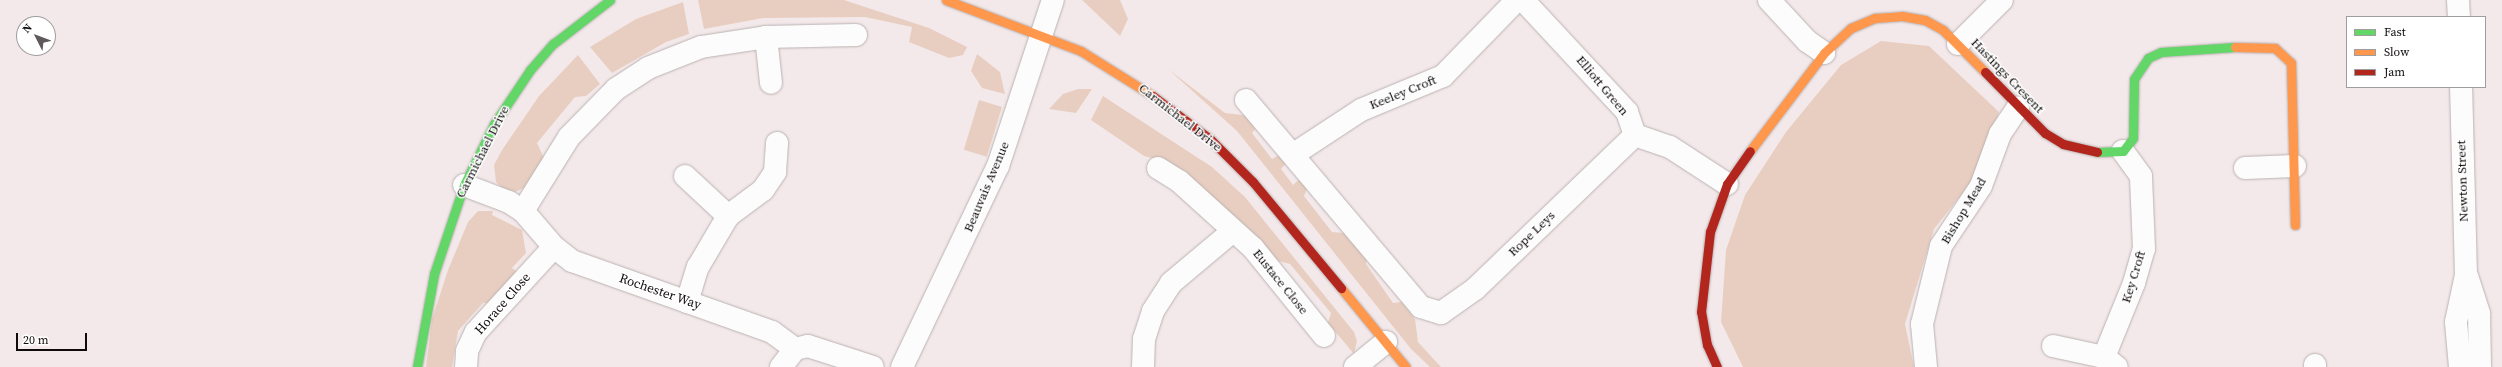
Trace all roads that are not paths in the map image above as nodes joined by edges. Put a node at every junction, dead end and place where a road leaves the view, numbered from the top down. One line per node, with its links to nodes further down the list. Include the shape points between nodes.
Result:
1 (610, 0): 28 (street, Carmichael Drive, via 553,44 530,70 494,124)
2 (946, 0): 11 (street, Carmichael Drive)
3 (1053, 0): 11 (street, Beauvais Avenue)
4 (1517, 0): 22 (street, Keeley Croft, via 1443,76 1361,110)
5 (1524, 0): 19 (street, Elliott Green, via 1627,112)
6 (1769, 0): 14 (street, via 1808,41)
7 (2002, 0): 13 (street)
8 (2458, 0): 9 (street)
9 (2459, 16)
10 (856, 35): 12 (street)
11 (1044, 35): 37 (street, Carmichael Drive, via 1081,51 1136,83 1210,139 1252,182); 45 (street, Beauvais Avenue, via 998,166)
12 (766, 37): 15 (street); 29 (street, via 701,47 648,68 616,89 569,137)
13 (1958, 44): 14 (street, Hastings Cresent, via 1944,30 1925,20 1902,16 1875,18 1851,28); 18 (street, Hastings Cresent)
14 (1824, 53): 27 (street, Hastings Cresent, via 1764,130)
15 (770, 83)
16 (2461, 88): 34 (street, Newton Street)
17 (1246, 100): 22 (street)
18 (2018, 107): 21 (street, Hastings Cresent, via 2063,144 2108,154); 50 (street, Bishop Mead, via 2000,134 1981,186 1942,246 1922,324)
19 (1635, 135): 22 (street, Rope Leys, via 1475,289 1441,313 1420,307); 27 (street, via 1670,147)
20 (777, 143): 30 (street, via 776,172 762,190)
21 (2123, 151): 23 (street, via 2136,128 2134,79 2148,58 2161,52 2263,46 2275,48 2291,63); 40 (street, Key Croft, via 2141,176 2144,249)
22 (1294, 154)
23 (2295, 166): 25 (street); 31 (street)
24 (1158, 168): 32 (street, Eustace Close, via 1179,181)
25 (2245, 168)
26 (685, 176): 30 (street)
27 (1727, 184): 49 (street, Hastings Cresent, via 1710,232 1702,312 1707,345)
28 (464, 185): 29 (street, Rochester Way, via 509,202); 41 (street, Carmichael Drive, via 434,274)
29 (523, 211): 33 (street, Rochester Way)
30 (728, 216): 35 (street, via 698,267)
31 (2296, 225)
32 (1233, 231): 36 (street, Eustace Close, via 1253,248); 46 (street, via 1171,283 1153,310 1144,339)
33 (554, 248): 35 (street, Rochester Way, via 572,261); 42 (street, Horace Close, via 476,332 467,351)
34 (2466, 275): 51 (street, Newton Street, via 2456,322); 52 (street, Newton Street, via 2479,314)
35 (687, 302): 39 (street, Rochester Way, via 772,332)
36 (1324, 336)
37 (1386, 342): 47 (street); 48 (street, Carmichael Drive)
38 (2053, 346): 40 (street)
39 (795, 349): 43 (street); 44 (street, via 808,346)
40 (2110, 362)
41 (417, 367)
42 (466, 367)
43 (781, 367)
44 (873, 367)
45 (902, 367)
46 (1143, 367)
47 (1355, 367)
48 (1406, 367)
49 (1717, 367)
50 (1926, 367)
51 (2460, 367)
52 (2480, 367)

